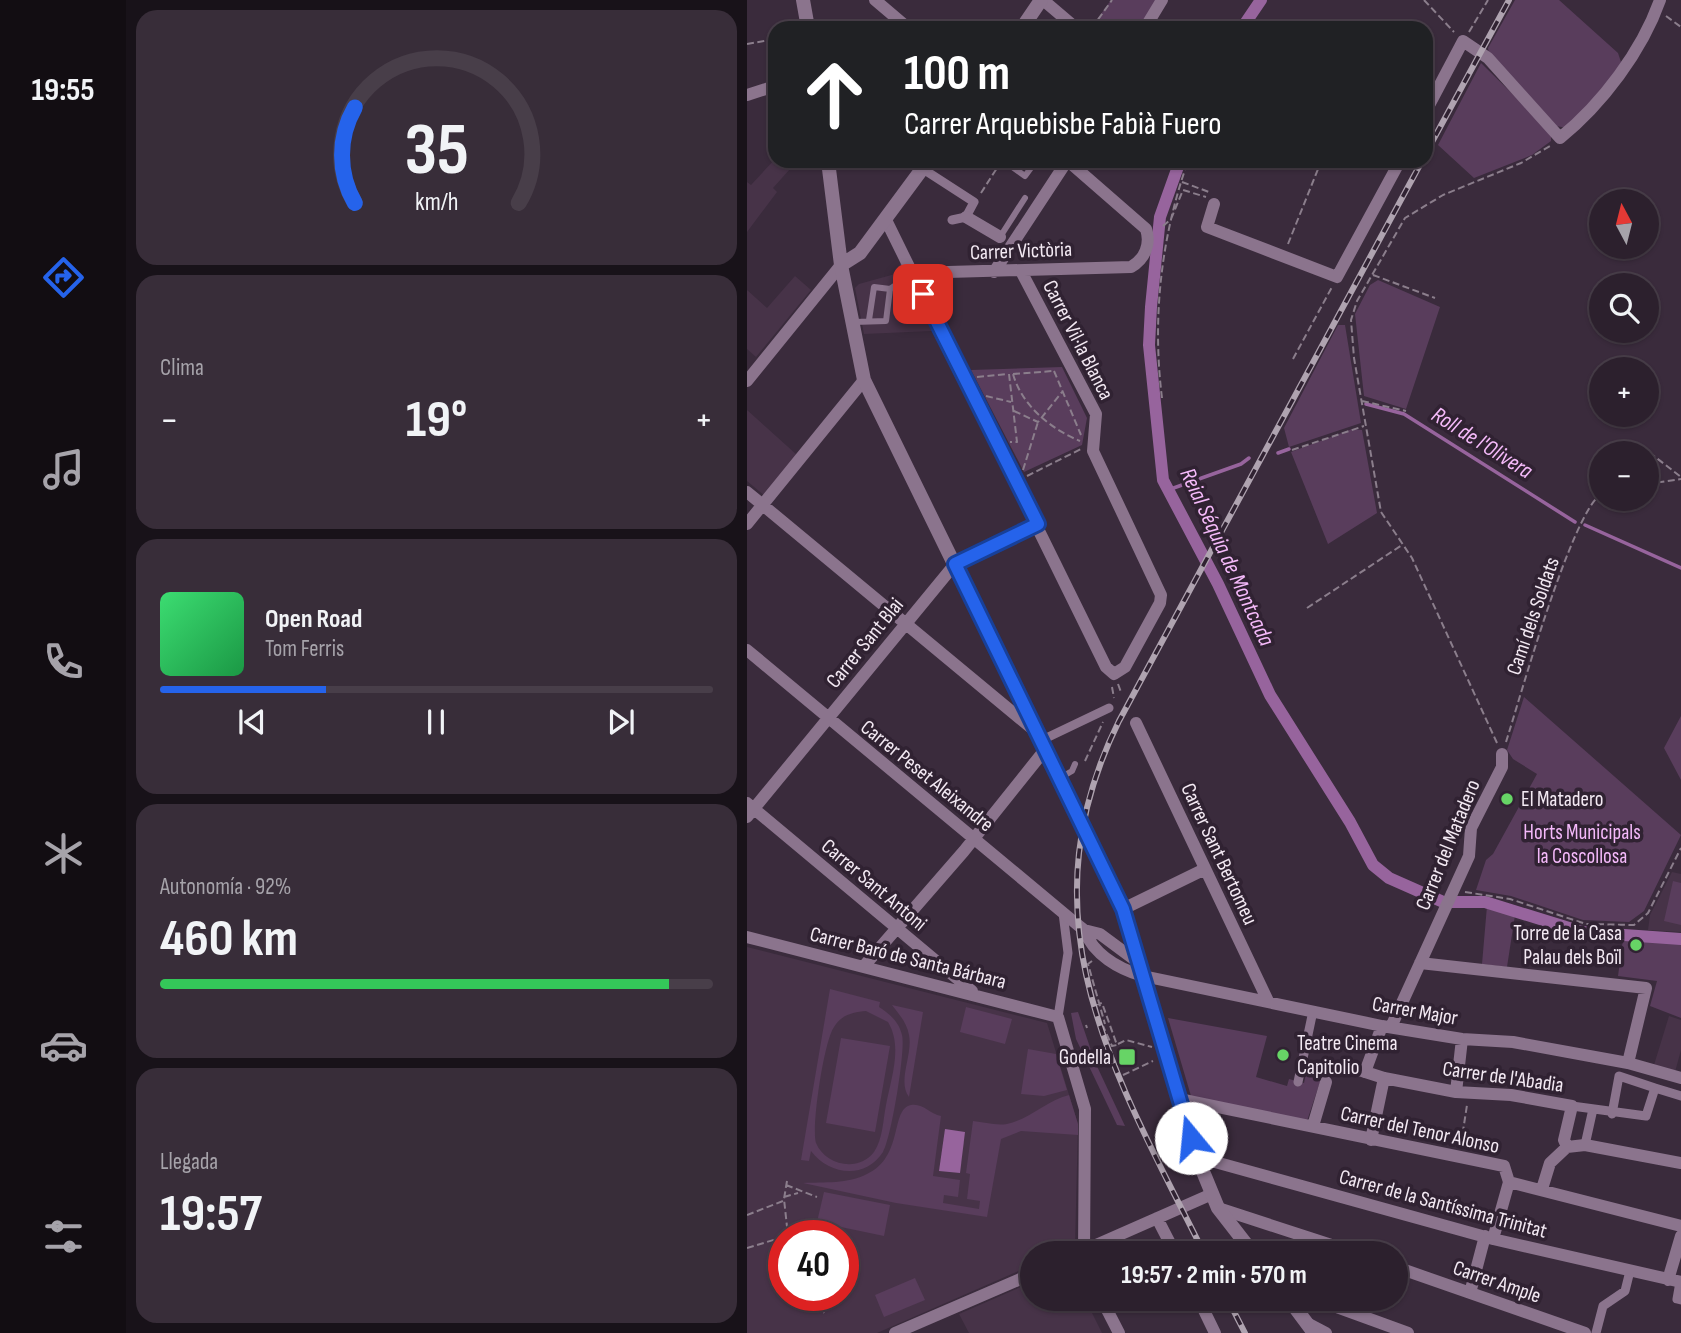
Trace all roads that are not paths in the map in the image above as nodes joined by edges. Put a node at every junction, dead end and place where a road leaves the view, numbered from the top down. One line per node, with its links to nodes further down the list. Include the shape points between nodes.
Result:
1 (803, 0): 6 (street)
2 (875, 0): 7 (street)
3 (1042, 0): 8 (street); 9 (street)
4 (1162, 0): 10 (street)
5 (1658, 5): 13 (street, via 1618,78 1560,138 1488,58 1463,41)
6 (807, 21)
7 (900, 21)
8 (1027, 21)
9 (1068, 21)
10 (1149, 21)
11 (768, 88): 12 (street)
12 (747, 95)
13 (1433, 98)
14 (829, 168): 29 (street)
15 (923, 168): 25 (street)
16 (929, 168): 24 (street, via 974,202)
17 (1013, 168): 18 (lane, via 1025,176)
18 (1031, 168)
19 (1062, 168): 28 (street)
20 (1075, 168): 30 (street, Carrer Victòria, via 1146,229 1147,246 1131,267)
21 (1396, 168): 23 (street, via 1337,277 1207,227)
22 (1025, 198): 27 (lane)
23 (1212, 201)
24 (966, 217): 26 (street); 27 (street)
25 (885, 220): 29 (street, via 857,256); 32 (street)
26 (952, 220)
27 (1000, 237): 28 (lane)
28 (1011, 246): 31 (street)
29 (841, 265): 35 (street); 37 (street)
30 (1021, 271): 31 (street, Carrer Victòria); 43 (street, Carrer Vil·la Blanca, via 1096,414 1093,451 1162,599 1125,667 1114,674 1106,667)
31 (994, 272): 32 (street, Carrer Victòria)
32 (913, 273): 33 (lane); 43 (street)
33 (890, 289): 34 (lane, via 886,321); 34 (lane, via 874,287)
34 (869, 320): 35 (lane)
35 (852, 323): 38 (street)
36 (747, 359): 37 (street)
37 (757, 368): 39 (street)
38 (864, 380): 41 (street); 44 (street)
39 (747, 381)
40 (747, 492): 41 (street)
41 (762, 505): 42 (street); 45 (street)
42 (747, 524)
43 (1038, 524): 44 (street, Carrer Sant Blai)
44 (955, 564): 45 (street, Carrer Sant Blai); 50 (street)
45 (905, 624): 48 (street, Carrer Sant Blai); 50 (street)
46 (747, 650): 48 (street, Carrer Peset Aleixandre)
47 (1109, 708): 50 (street)
48 (829, 720): 54 (street, Carrer Sant Blai); 55 (street, Carrer Peset Aleixandre)
49 (1136, 723): 56 (street, Carrer Sant Bertomeu)
50 (1040, 741): 53 (street); 55 (street)
51 (1502, 754): 61 (street, Carrer del Matadero, via 1502,767 1471,828 1469,856)
52 (1078, 766): 53 (lane)
53 (1058, 779): 57 (street)
54 (749, 810): 59 (street, Carrer Sant Antoni)
55 (973, 838): 58 (street, Carrer Peset Aleixandre); 59 (street)
56 (1205, 869): 57 (street); 65 (street, Carrer Sant Bertomeu)
57 (1123, 909): 63 (street)
58 (1063, 913): 63 (street, Carrer Peset Aleixandre, via 1084,930 1100,934); 67 (street, via 1068,953)
59 (896, 929): 62 (street); 64 (street, Carrer Sant Antoni)
60 (747, 937): 62 (street, Carrer Baró de Santa Bárbara)
61 (1420, 963): 68 (street, Carrer del Matadero); 70 (street, via 1646,988)
62 (864, 966): 64 (street, Carrer Baró de Santa Bárbara)
63 (1141, 970): 65 (street, Carrer Major); 79 (street, via 1160,1051)
64 (977, 995): 67 (street, Carrer Baró de Santa Bárbara)
65 (1268, 1001): 66 (street, Carrer Major)
66 (1313, 1011): 68 (street, Carrer Major); 74 (street)
67 (1059, 1017): 97 (street, via 1085,1109)
68 (1386, 1027): 69 (street, Carrer Major); 71 (street, Carrer del Matadero)
69 (1462, 1040): 70 (street, Carrer Major, via 1513,1042); 77 (street)
70 (1628, 1063): 73 (street, Carrer Major)
71 (1360, 1070): 72 (street, Carrer de l'Abadia)
72 (1384, 1078): 77 (street, Carrer de l'Abadia); 84 (street)
73 (1681, 1078)
74 (1298, 1082)
75 (1326, 1082): 83 (street)
76 (1655, 1088): 78 (street); 82 (street, Carrer de l'Abadia, via 1646,1116); 82 (street, via 1619,1076)
77 (1462, 1093): 80 (street, Carrer de l'Abadia, via 1511,1095)
78 (1681, 1096)
79 (1179, 1099): 83 (street, Carrer del Tenor Alonso); 87 (street)
80 (1572, 1106): 81 (street, Carrer de l'Abadia); 86 (street, via 1564,1140)
81 (1593, 1109): 82 (street, Carrer de l'Abadia); 85 (street)
82 (1612, 1114)
83 (1313, 1126): 84 (street, Carrer del Tenor Alonso)
84 (1371, 1140): 89 (street, Carrer del Tenor Alonso, via 1504,1166)
85 (1585, 1145): 86 (street); 88 (street)
86 (1567, 1147): 90 (street, via 1550,1163)
87 (1197, 1157): 91 (street); 95 (street, Carrer de la Santíssima Trinitat)
88 (1681, 1163)
89 (1509, 1182): 90 (street, Carrer del Tenor Alonso); 95 (street)
90 (1542, 1189): 93 (street, Carrer del Tenor Alonso)
91 (1215, 1201): 92 (street); 96 (street); 100 (street)
92 (1157, 1218): 98 (street); 99 (street)
93 (1681, 1226)
94 (1681, 1236): 105 (street)
95 (1489, 1237): 103 (street, Carrer de la Santíssima Trinitat); 106 (street)
96 (1316, 1239): 101 (street)
97 (1082, 1241)
98 (1106, 1241)
99 (1169, 1241)
100 (1244, 1241)
101 (1322, 1241)
102 (1408, 1271): 106 (street, Carrer Ample)
103 (1630, 1271): 105 (street, Carrer de la Santíssima Trinitat); 119 (street, via 1624,1291 1603,1306)
104 (1020, 1279): 113 (street)
105 (1676, 1281): 107 (street, via 1677,1299)
106 (1470, 1293): 118 (street, Carrer Ample)
107 (1681, 1300)
108 (1108, 1311): 114 (street)
109 (1204, 1311): 115 (street)
110 (1298, 1311): 112 (street)
111 (1348, 1311): 117 (street)
112 (1310, 1328): 116 (street)
113 (895, 1333)
114 (1119, 1333)
115 (1215, 1333)
116 (1326, 1333)
117 (1408, 1333)
118 (1585, 1333)
119 (1596, 1333)

